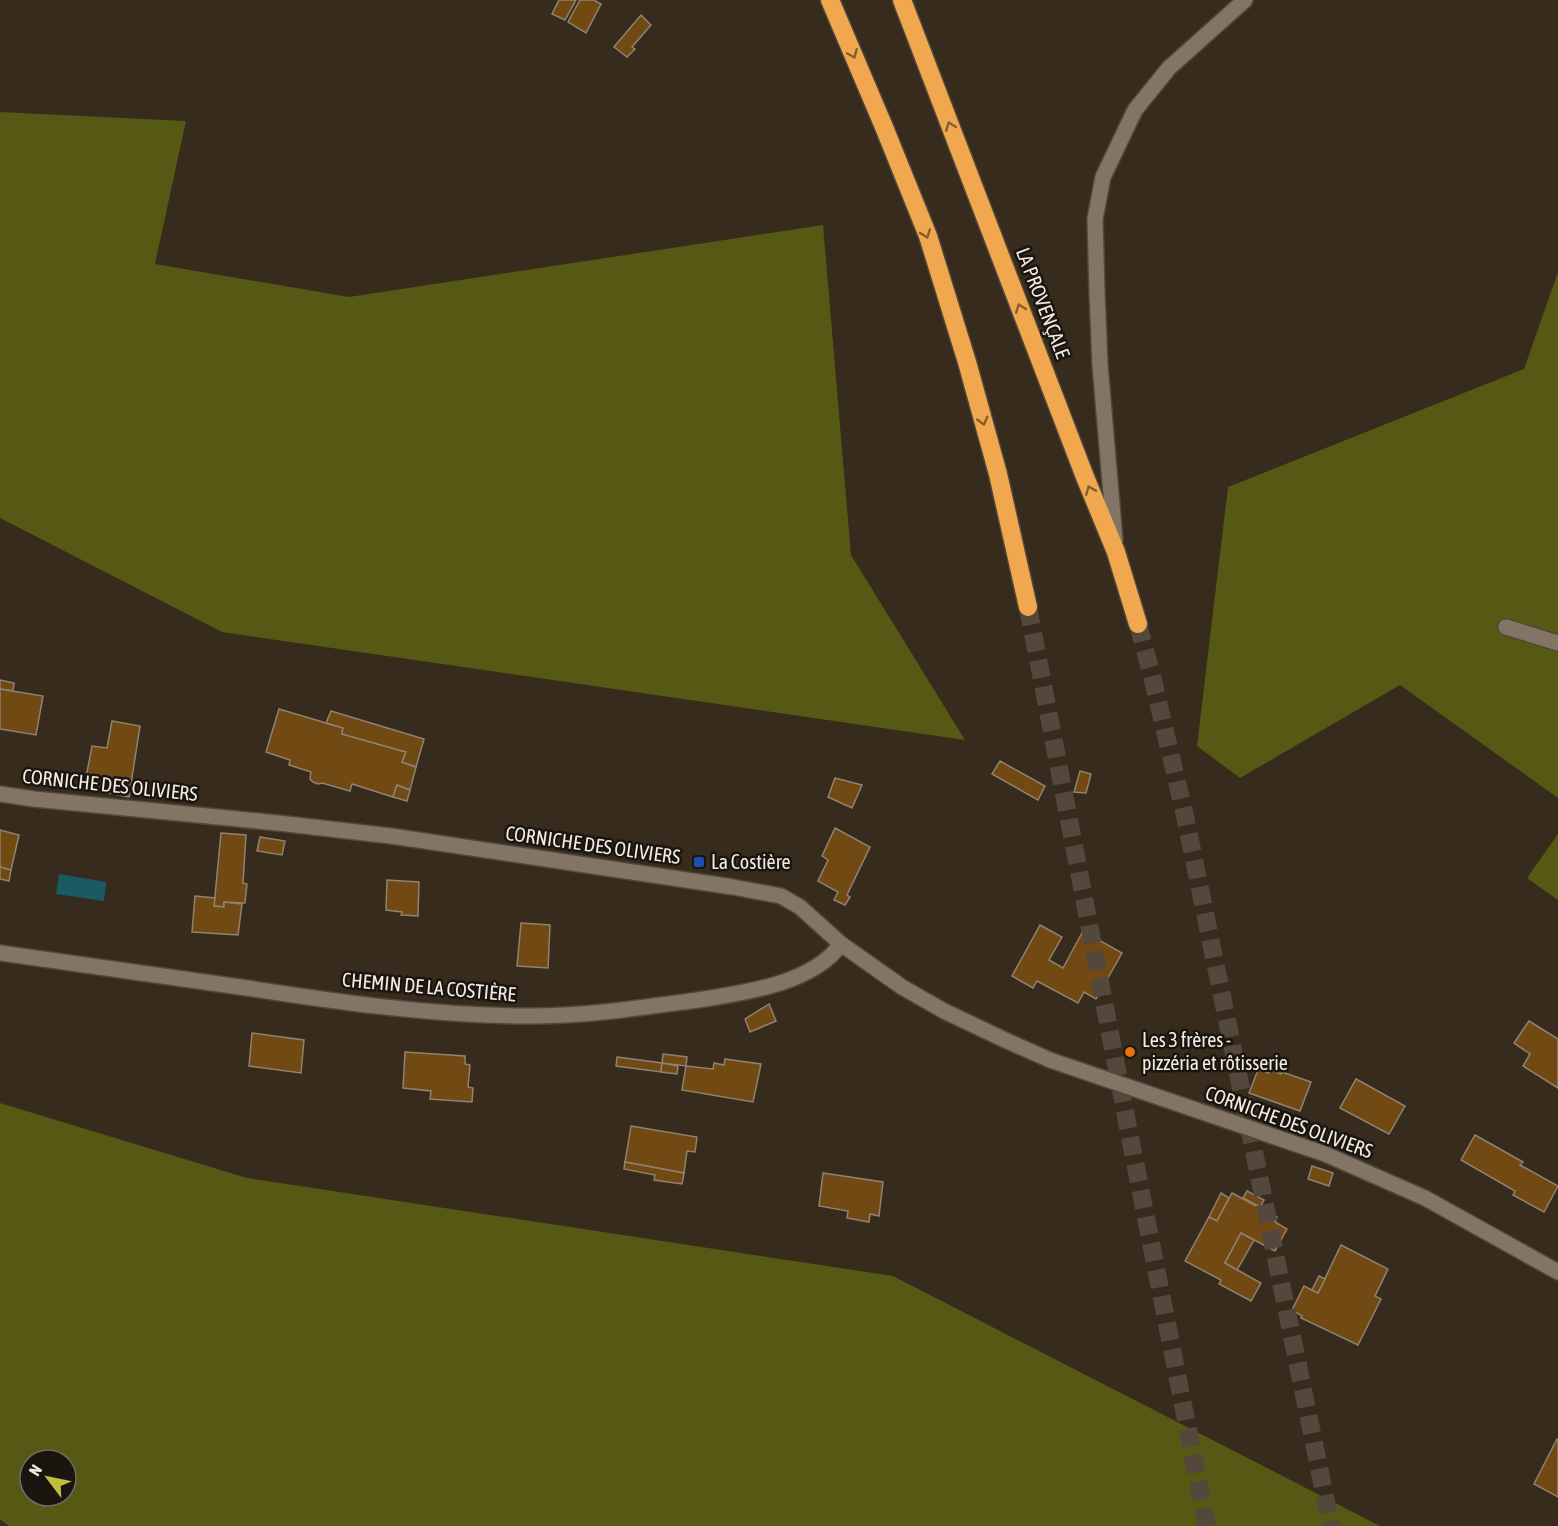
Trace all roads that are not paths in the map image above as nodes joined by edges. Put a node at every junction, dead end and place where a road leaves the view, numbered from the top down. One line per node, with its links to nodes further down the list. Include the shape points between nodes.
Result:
1 (830, 0): 5 (highway, one-way to 5, via 927,236 995,463)
2 (902, 0): 4 (highway, LA PROVENÇALE, one-way to 2)
3 (1245, 0): 4 (street, via 1169,68 1135,110 1103,177 1095,219 1096,292)
4 (1116, 552): 6 (highway, LA PROVENÇALE)
5 (1028, 607)
6 (1138, 624)
7 (1506, 627): 8 (street)
8 (1558, 643)
9 (0, 794): 10 (street, CORNICHE DES OLIVIERS, via 391,836 761,891 800,907)
10 (841, 944): 11 (street, CHEMIN DE LA COSTIÈRE, via 834,954 801,975 749,992 561,1016 358,1005); 12 (street, CORNICHE DES OLIVIERS, via 912,993 1005,1041 1325,1154 1425,1198)
11 (0, 953)
12 (1558, 1272)

